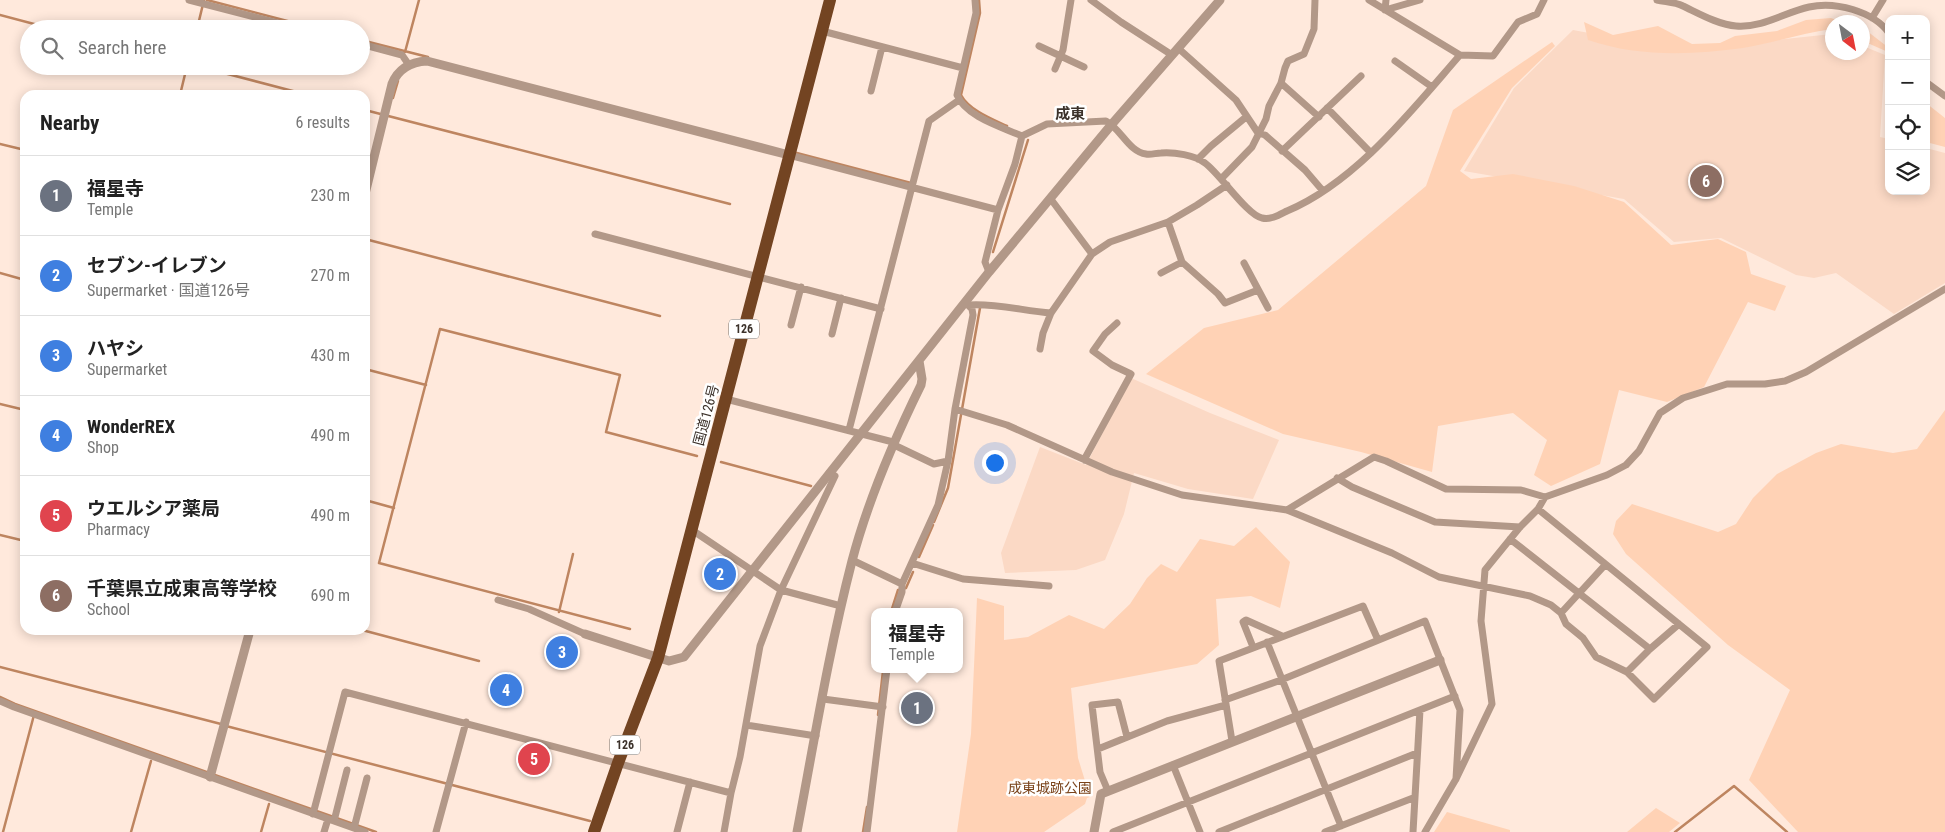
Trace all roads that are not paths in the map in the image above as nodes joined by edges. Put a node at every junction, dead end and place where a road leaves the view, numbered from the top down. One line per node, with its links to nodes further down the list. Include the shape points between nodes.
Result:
1 (189, 0): 16 (street)
2 (830, 0): 18 (highway, 国道126号 / 126)
3 (975, 0): 28 (street, via 976,13)
4 (1071, 0): 24 (street)
5 (1091, 0): 22 (street, via 1121,22)
6 (1220, 0): 22 (street)
7 (1315, 0): 31 (street, via 1314,29 1304,54 1288,61)
8 (1369, 0): 14 (street)
9 (1386, 0): 14 (street)
10 (1420, 0): 14 (street)
11 (1544, 0): 23 (street, via 1537,14 1518,22 1493,56)
12 (1657, 0): 15 (street, via 1681,5 1699,15 1736,26 1770,22 1809,7 1831,6)
13 (1883, 0): 15 (street)
14 (1385, 10): 23 (street)
15 (1872, 18): 17 (street)
16 (266, 20)
17 (1885, 29)
18 (822, 31): 21 (street); 45 (highway, 国道126号 / 126)
19 (370, 46): 26 (street, via 402,54)
20 (1039, 46): 24 (street)
21 (882, 47): 28 (street); 34 (street)
22 (1175, 52): 38 (street, via 1236,100); 40 (street)
23 (1460, 54): 33 (street)
24 (1059, 57): 27 (street); 29 (street)
25 (1395, 61): 33 (street)
26 (409, 65): 45 (street, via 427,61); 47 (street, via 398,73 392,84)
27 (1084, 67)
28 (963, 68): 36 (street, via 957,95)
29 (1055, 69)
30 (1361, 76): 37 (street)
31 (1282, 83): 39 (street); 41 (street)
32 (1930, 85): 35 (street)
33 (1432, 87): 44 (street)
34 (871, 91)
35 (1945, 96)
36 (959, 100): 42 (street, via 982,119); 50 (street, via 929,121)
37 (1327, 108): 39 (street); 44 (street)
38 (1246, 117): 41 (street); 46 (street)
39 (1319, 117): 43 (street)
40 (1112, 124): 42 (street, via 1106,121 1055,122); 46 (street, via 1147,155 1161,152); 52 (street)
41 (1258, 133): 43 (street, via 1265,135); 48 (street, via 1252,148)
42 (1022, 136): 53 (street)
43 (1282, 151): 51 (street)
44 (1371, 153): 51 (street)
45 (789, 155): 50 (street); 61 (highway, 国道126号 / 126)
46 (1198, 159): 48 (street)
47 (370, 174)
48 (1222, 178): 49 (street)
49 (1227, 185): 51 (street, via 1250,212 1270,219); 54 (street)
50 (912, 187): 53 (street); 68 (street)
51 (1324, 191)
52 (1050, 198): 56 (street); 59 (street)
53 (998, 210): 59 (street, via 984,262)
54 (1168, 222): 56 (street, via 1110,242); 57 (street)
55 (594, 234): 61 (street)
56 (1092, 254): 69 (street)
57 (1182, 262): 60 (street); 64 (street, via 1225,303)
58 (1244, 263): 64 (street)
59 (989, 272): 66 (street)
60 (1161, 273)
61 (758, 276): 62 (street); 75 (highway, 国道126号 / 126)
62 (801, 287): 65 (street); 71 (street)
63 (1945, 289): 84 (street, via 1806,372 1785,381 1727,384 1683,398 1660,413 1639,451 1626,465)
64 (1258, 290): 67 (street)
65 (841, 298): 68 (street); 72 (street)
66 (968, 303): 69 (street); 74 (street); 76 (street, via 973,315)
67 (1268, 308)
68 (881, 309): 77 (street)
69 (1051, 313): 73 (street)
70 (1117, 323): 80 (street, via 1093,351 1131,374)
71 (790, 325)
72 (832, 334)
73 (1040, 349)
74 (919, 362): 78 (street); 79 (street, via 921,385)
75 (726, 399): 77 (street); 88 (highway, 国道126号 / 126)
76 (959, 410): 80 (street, via 1008,425); 81 (street)
77 (849, 430): 78 (street)
78 (861, 433): 79 (street); 82 (street)
79 (893, 443): 81 (street, via 934,464); 90 (street)
80 (1084, 460): 86 (street, via 1182,495)
81 (948, 461): 91 (street, via 938,505)
82 (829, 473): 93 (street); 97 (street, via 835,476)
83 (1337, 478): 84 (street, via 1374,457 1446,489 1521,490); 86 (street); 87 (street, via 1435,522)
84 (1545, 497): 85 (street)
85 (1538, 509): 87 (street); 92 (street)
86 (1287, 510): 95 (street, via 1392,552 1439,577)
87 (1520, 527): 89 (street)
88 (692, 530): 93 (street); 111 (highway, 国道126号 / 126)
89 (1510, 539): 95 (street, via 1485,570); 98 (street)
90 (852, 560): 96 (street); 100 (street)
91 (912, 563): 94 (street, via 963,579); 96 (street)
92 (1605, 564): 98 (street); 103 (street)
93 (752, 571): 97 (street); 111 (street, via 684,657 672,661)
94 (1050, 586)
95 (1485, 586): 102 (street, via 1530,596); 136 (street, via 1481,621 1492,704)
96 (902, 587): 101 (street)
97 (781, 590): 100 (street); 124 (street, via 760,646)
98 (1579, 593): 102 (street); 110 (street)
99 (498, 600): 104 (street, via 529,609)
100 (841, 606): 117 (street)
101 (895, 608)
102 (1561, 613): 113 (street, via 1566,624 1583,638 1596,658)
103 (1679, 624): 110 (street); 113 (street, via 1707,646 1654,699)
104 (584, 634): 111 (street)
105 (249, 635): 134 (street)
106 (1282, 636): 107 (street, via 1363,606); 108 (street); 109 (street, via 1246,620 1243,622)
107 (1378, 640): 112 (street, via 1425,621); 115 (street)
108 (1267, 642): 109 (street); 115 (street)
109 (1253, 647): 119 (street, via 1219,661)
110 (1650, 649): 113 (street)
111 (658, 658): 131 (highway, 国道126号 / 126)
112 (1440, 660): 116 (street); 122 (street)
113 (1627, 672)
114 (886, 673): 120 (street)
115 (1281, 680): 119 (street); 122 (street)
116 (1455, 696): 121 (street); 136 (street, via 1460,710)
117 (823, 699): 120 (street); 125 (street)
118 (0, 701): 134 (street)
119 (1225, 702): 126 (street); 127 (street)
120 (880, 707): 154 (street)
121 (1420, 710): 129 (street); 130 (street)
122 (1296, 716): 127 (street); 129 (street)
123 (466, 722): 131 (street); 143 (street, via 345,692); 149 (street)
124 (746, 725): 125 (street); 140 (street)
125 (816, 736): 153 (street)
126 (1127, 737): 128 (street); 128 (street, via 1118,702 1092,706)
127 (1232, 741): 132 (street)
128 (1098, 749): 139 (street, via 1100,772)
129 (1312, 753): 138 (street); 142 (street)
130 (1417, 753): 138 (street); 141 (street)
131 (618, 763): 137 (street); 150 (highway, 国道126号 / 126)
132 (1173, 765): 139 (street); 142 (street)
133 (347, 770): 144 (street)
134 (210, 777): 143 (street)
135 (367, 778): 146 (street)
136 (1456, 779): 161 (street)
137 (690, 782): 140 (street); 151 (street)
138 (1326, 790): 145 (street); 158 (street)
139 (1108, 791): 155 (street, via 1100,794)
140 (731, 792): 152 (street)
141 (1413, 798): 145 (street); 160 (street)
142 (1188, 802): 156 (street); 157 (street)
143 (313, 814): 144 (street)
144 (331, 820): 146 (street); 147 (street)
145 (1341, 826): 159 (street)
146 (354, 828): 148 (street)
147 (324, 832)
148 (364, 832)
149 (436, 832)
150 (594, 832)
151 (677, 832)
152 (724, 832)
153 (797, 832)
154 (867, 832)
155 (1094, 832)
156 (1113, 832)
157 (1200, 832)
158 (1219, 832)
159 (1325, 832)
160 (1413, 832)
161 (1425, 832)

